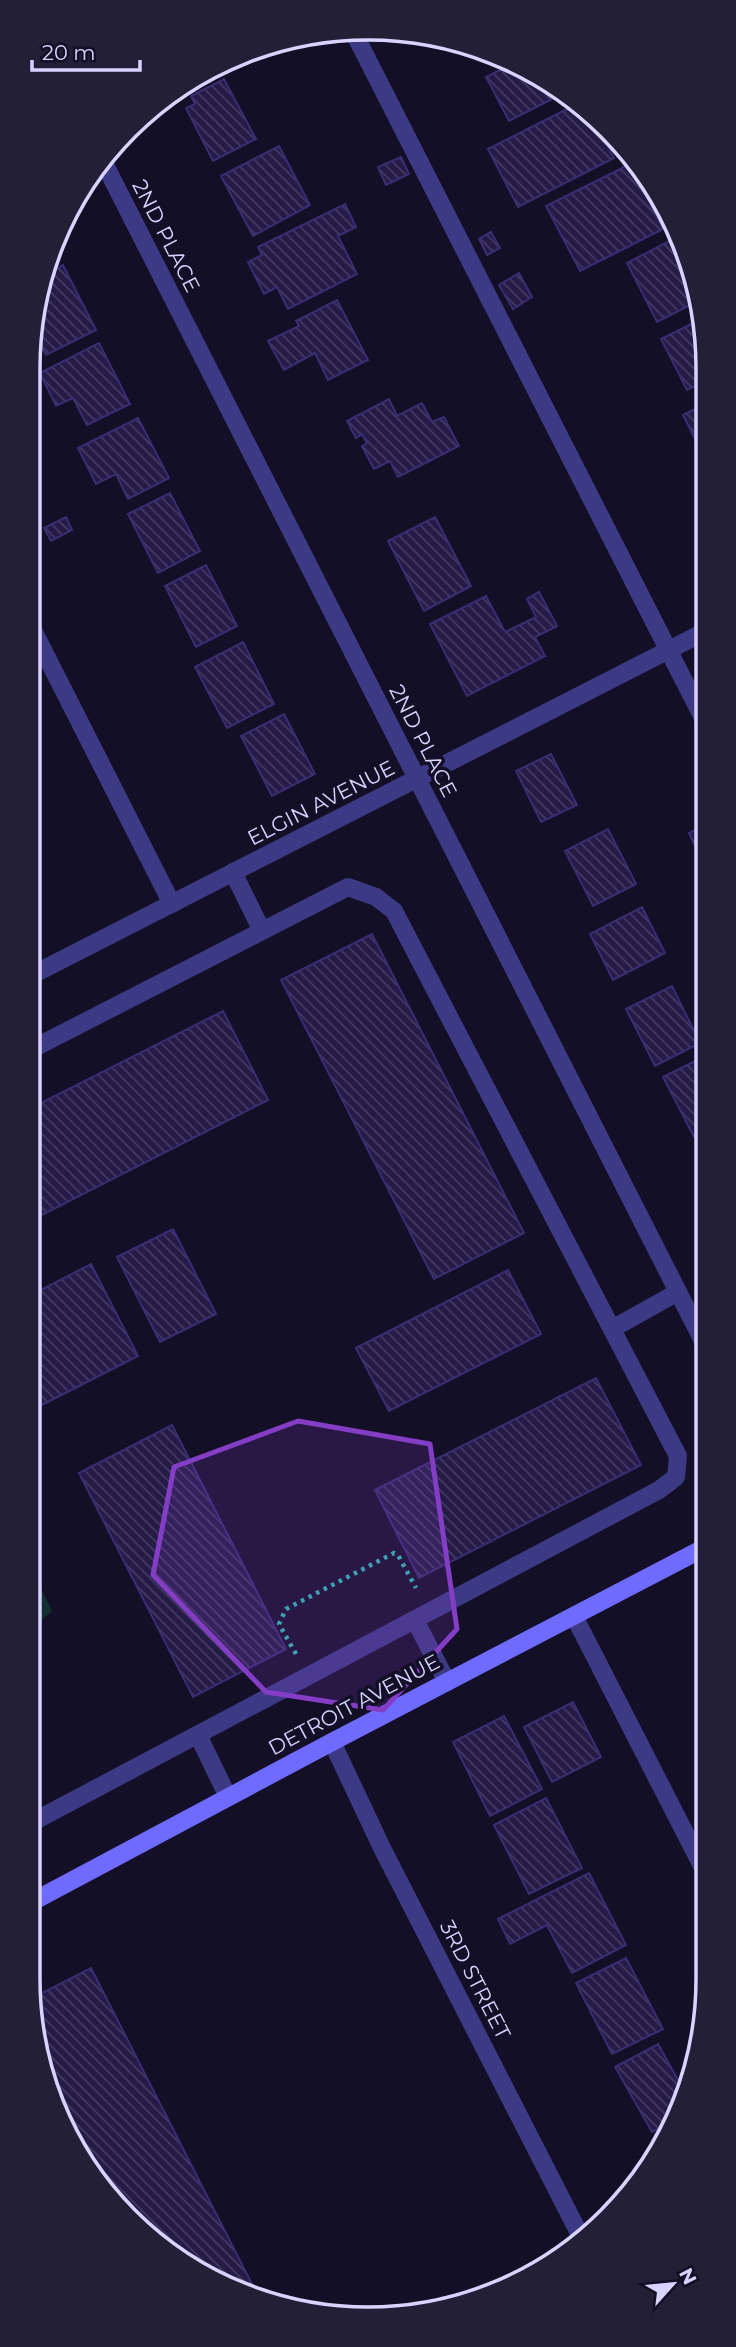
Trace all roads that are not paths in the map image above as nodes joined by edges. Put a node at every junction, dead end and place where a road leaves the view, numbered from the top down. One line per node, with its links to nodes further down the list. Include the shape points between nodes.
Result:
1 (358, 40): 5 (street)
2 (107, 169): 7 (street, 2ND PLACE)
3 (696, 636): 5 (street, ELGIN AVENUE)
4 (40, 643): 9 (street)
5 (668, 650): 6 (street); 7 (street, ELGIN AVENUE)
6 (696, 704)
7 (417, 779): 8 (street, ELGIN AVENUE); 13 (street, 2ND PLACE)
8 (233, 872): 9 (street, ELGIN AVENUE); 10 (street)
9 (172, 904): 11 (street, ELGIN AVENUE)
10 (262, 931): 12 (street); 15 (street, via 348,887 376,897 394,911)
11 (40, 971)
12 (40, 1045)
13 (678, 1292): 14 (street, 2ND PLACE); 15 (street)
14 (696, 1327)
15 (612, 1329): 17 (street, via 678,1456 676,1477)
16 (696, 1552): 18 (street, DETROIT AVENUE)
17 (422, 1616): 19 (street); 20 (street)
18 (574, 1616): 19 (street, DETROIT AVENUE); 24 (street)
19 (447, 1682): 21 (street, DETROIT AVENUE)
20 (198, 1735): 22 (street); 23 (street)
21 (332, 1742): 22 (street, DETROIT AVENUE); 26 (street, 3RD STREET)
22 (228, 1797): 25 (street, DETROIT AVENUE)
23 (40, 1818)
24 (696, 1855)
25 (40, 1898)
26 (578, 2231)

